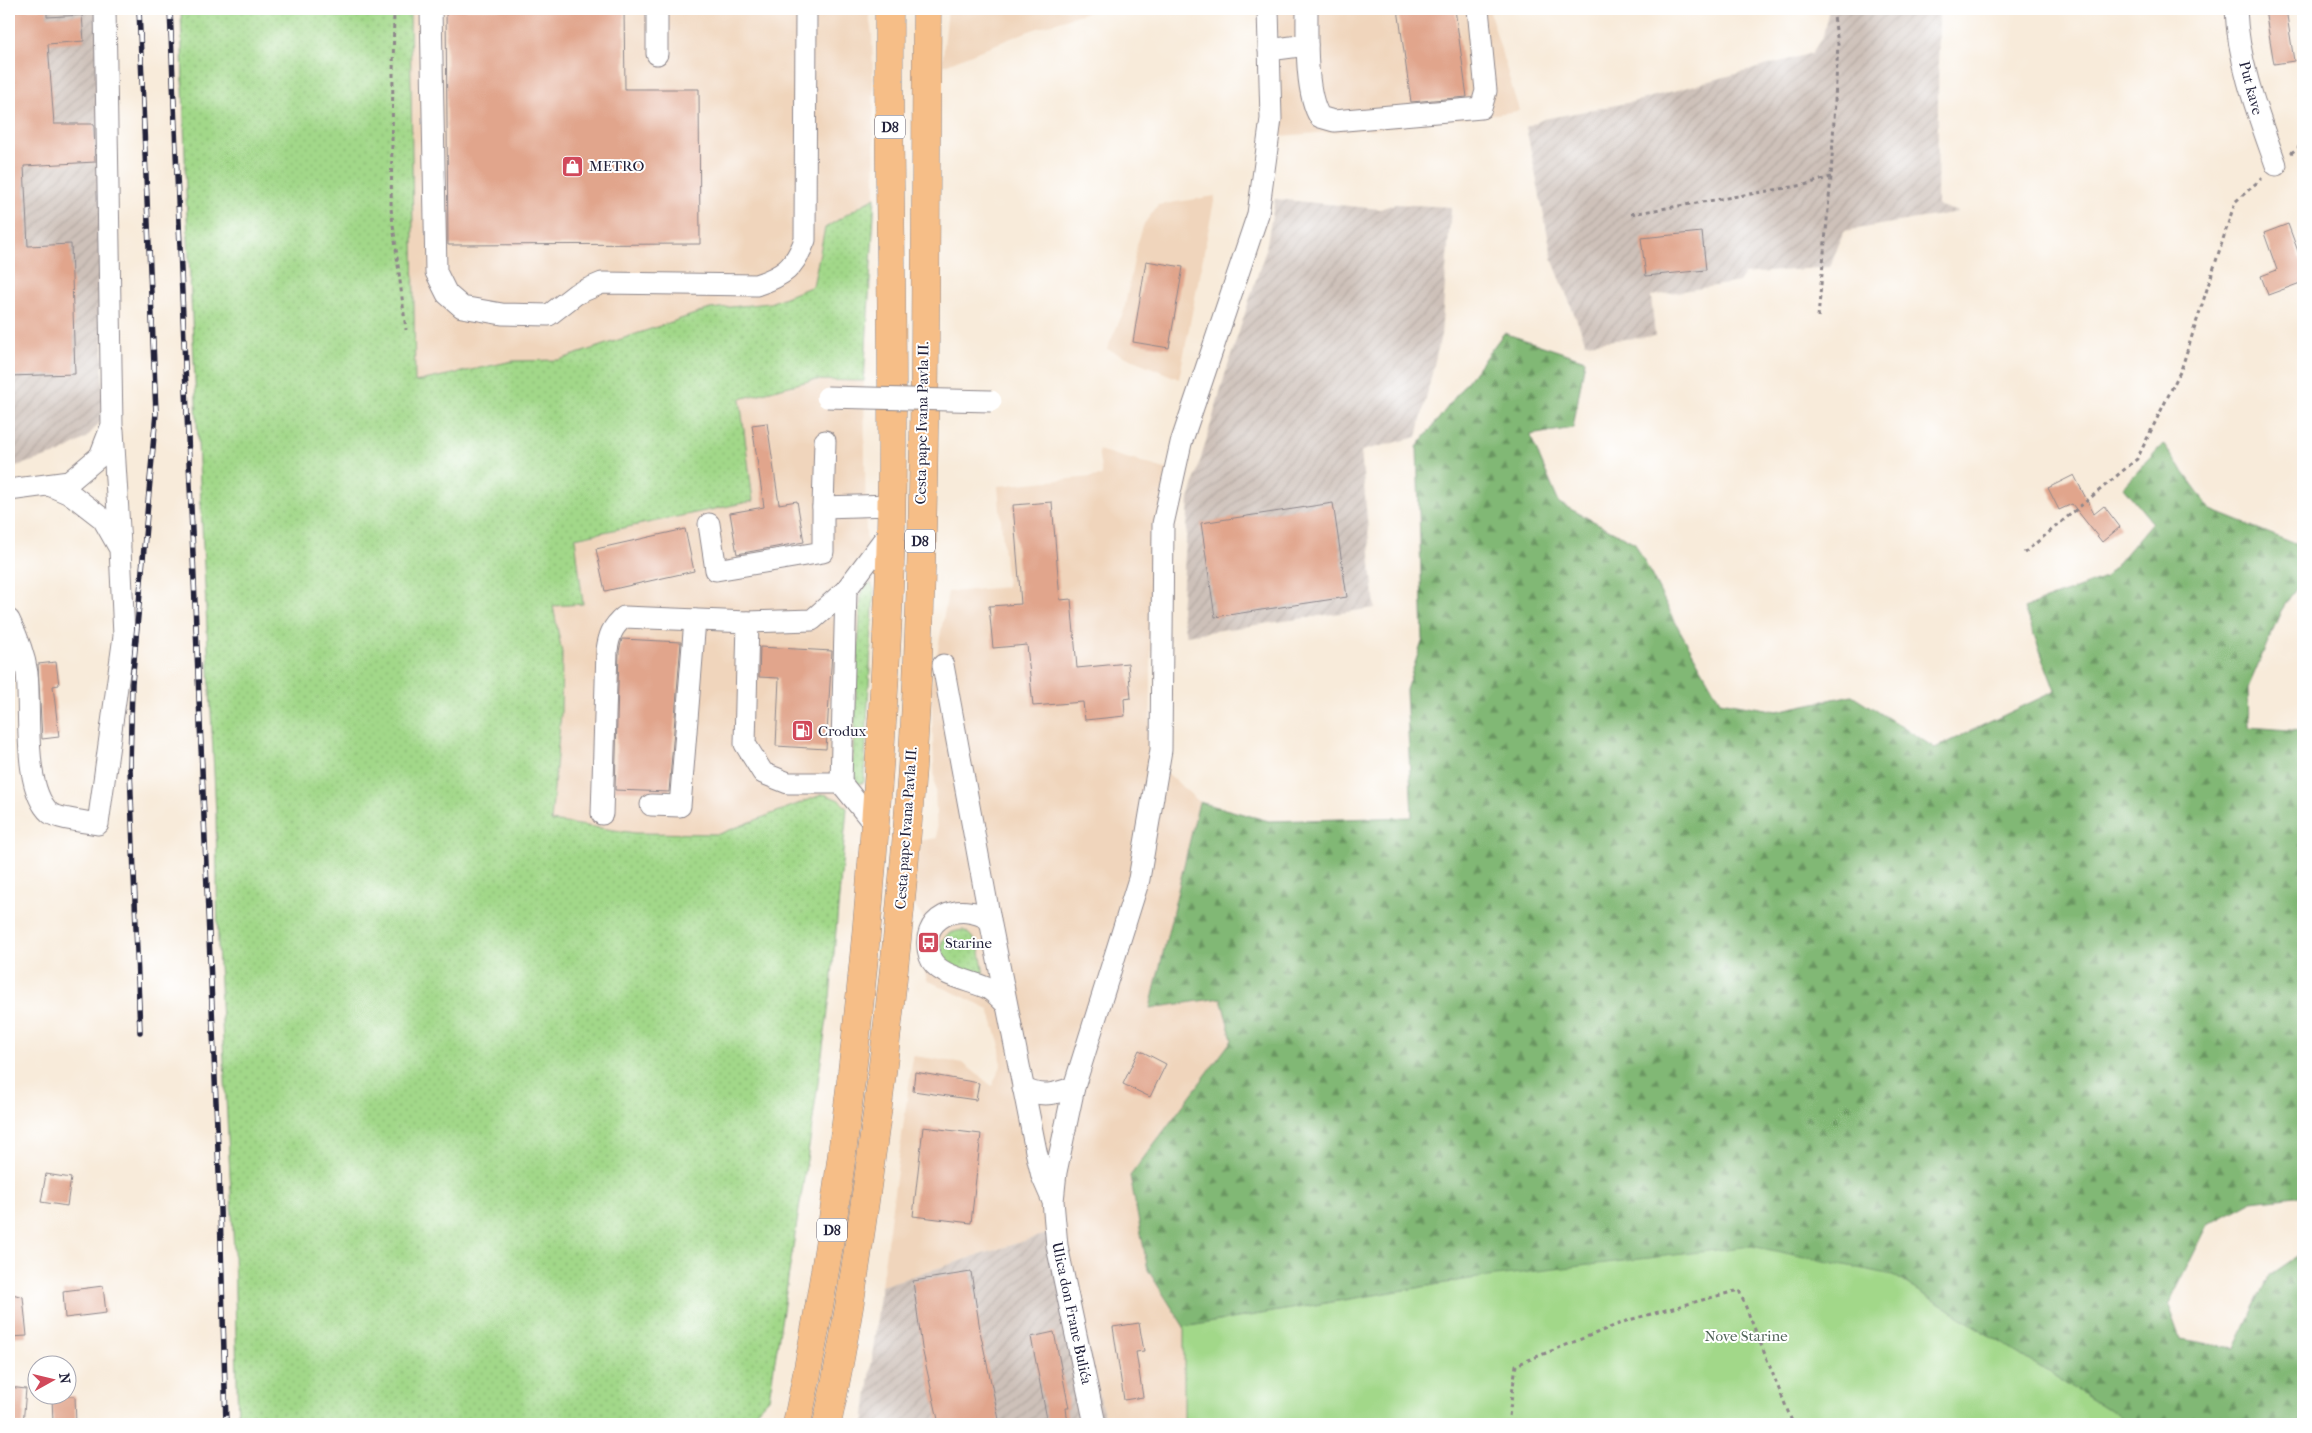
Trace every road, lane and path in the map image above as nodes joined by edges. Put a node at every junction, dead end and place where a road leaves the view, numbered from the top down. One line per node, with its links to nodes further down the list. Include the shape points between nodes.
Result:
1 (105, 9): 24 (street)
2 (394, 9): 21 (path, via 391,208)
3 (432, 9): 5 (street, via 436,272 447,294 462,308 502,314 549,314 576,294 602,283 756,285 777,278 797,261 806,230)
4 (657, 9): 15 (street)
5 (806, 9)
6 (889, 9): 29 (highway, Cesta pape Ivana Pavla II. / D8)
7 (927, 9): 48 (highway, Cesta pape Ivana Pavla II. / D8, via 918,658 908,832 865,1205)
8 (1268, 9): 14 (street)
9 (1307, 9): 13 (street)
10 (1478, 9): 13 (street, via 1486,91 1481,108 1334,122 1320,117 1314,108)
11 (1832, 9): 18 (path, via 1838,44)
12 (2236, 9): 17 (street, Put kave, via 2248,86)
13 (1307, 45): 14 (street)
14 (1269, 50): 44 (street, via 1271,119 1258,214 1181,443 1164,524 1161,750 1139,879)
15 (657, 54)
16 (2303, 144): 17 (path)
17 (2276, 165): 32 (path, via 2235,202 2181,370 2138,459)
18 (1831, 177): 19 (path, via 1804,185); 20 (path)
19 (1631, 214)
20 (1818, 317)
21 (406, 330)
22 (827, 397): 23 (street, bridge)
23 (991, 400)
24 (112, 425): 26 (street, via 100,456 69,482); 31 (street)
25 (825, 441): 28 (street)
26 (49, 485): 27 (street); 31 (street, via 72,495 103,519)
27 (9, 490)
28 (823, 508): 29 (street); 30 (street, via 823,552 716,570)
29 (891, 518): 33 (street); 41 (highway, Cesta pape Ivana Pavla II. / D8)
30 (709, 524)
31 (120, 549): 34 (street, via 124,636 98,824 52,814 38,799 32,778 27,674 22,646)
32 (2024, 553)
33 (846, 590): 36 (street, via 812,620); 38 (street)
34 (9, 620)
35 (695, 620): 36 (street); 39 (street, via 680,806); 40 (street, via 624,618 609,634)
36 (748, 622): 38 (street, via 745,744 763,773 788,783)
37 (944, 665): 42 (street)
38 (841, 783): 41 (street)
39 (651, 805)
40 (602, 814)
41 (875, 825): 47 (highway, Cesta pape Ivana Pavla II. / D8, via 857,1035 836,1203)
42 (990, 920): 43 (street); 43 (street, via 979,913 964,911 952,911 939,918 932,928 930,957 938,969 989,990)
43 (1006, 1004): 45 (street)
44 (1074, 1087): 45 (street, via 1046,1094 1033,1094); 46 (street)
45 (1023, 1088): 46 (street, via 1042,1176)
46 (1053, 1201): 49 (street, Ulica don Frane Bulića, via 1057,1246)
47 (797, 1424)
48 (827, 1424)
49 (1095, 1424)
50 (1508, 1424): 51 (path, via 1516,1365 1629,1320 1739,1290)
51 (1793, 1424)

